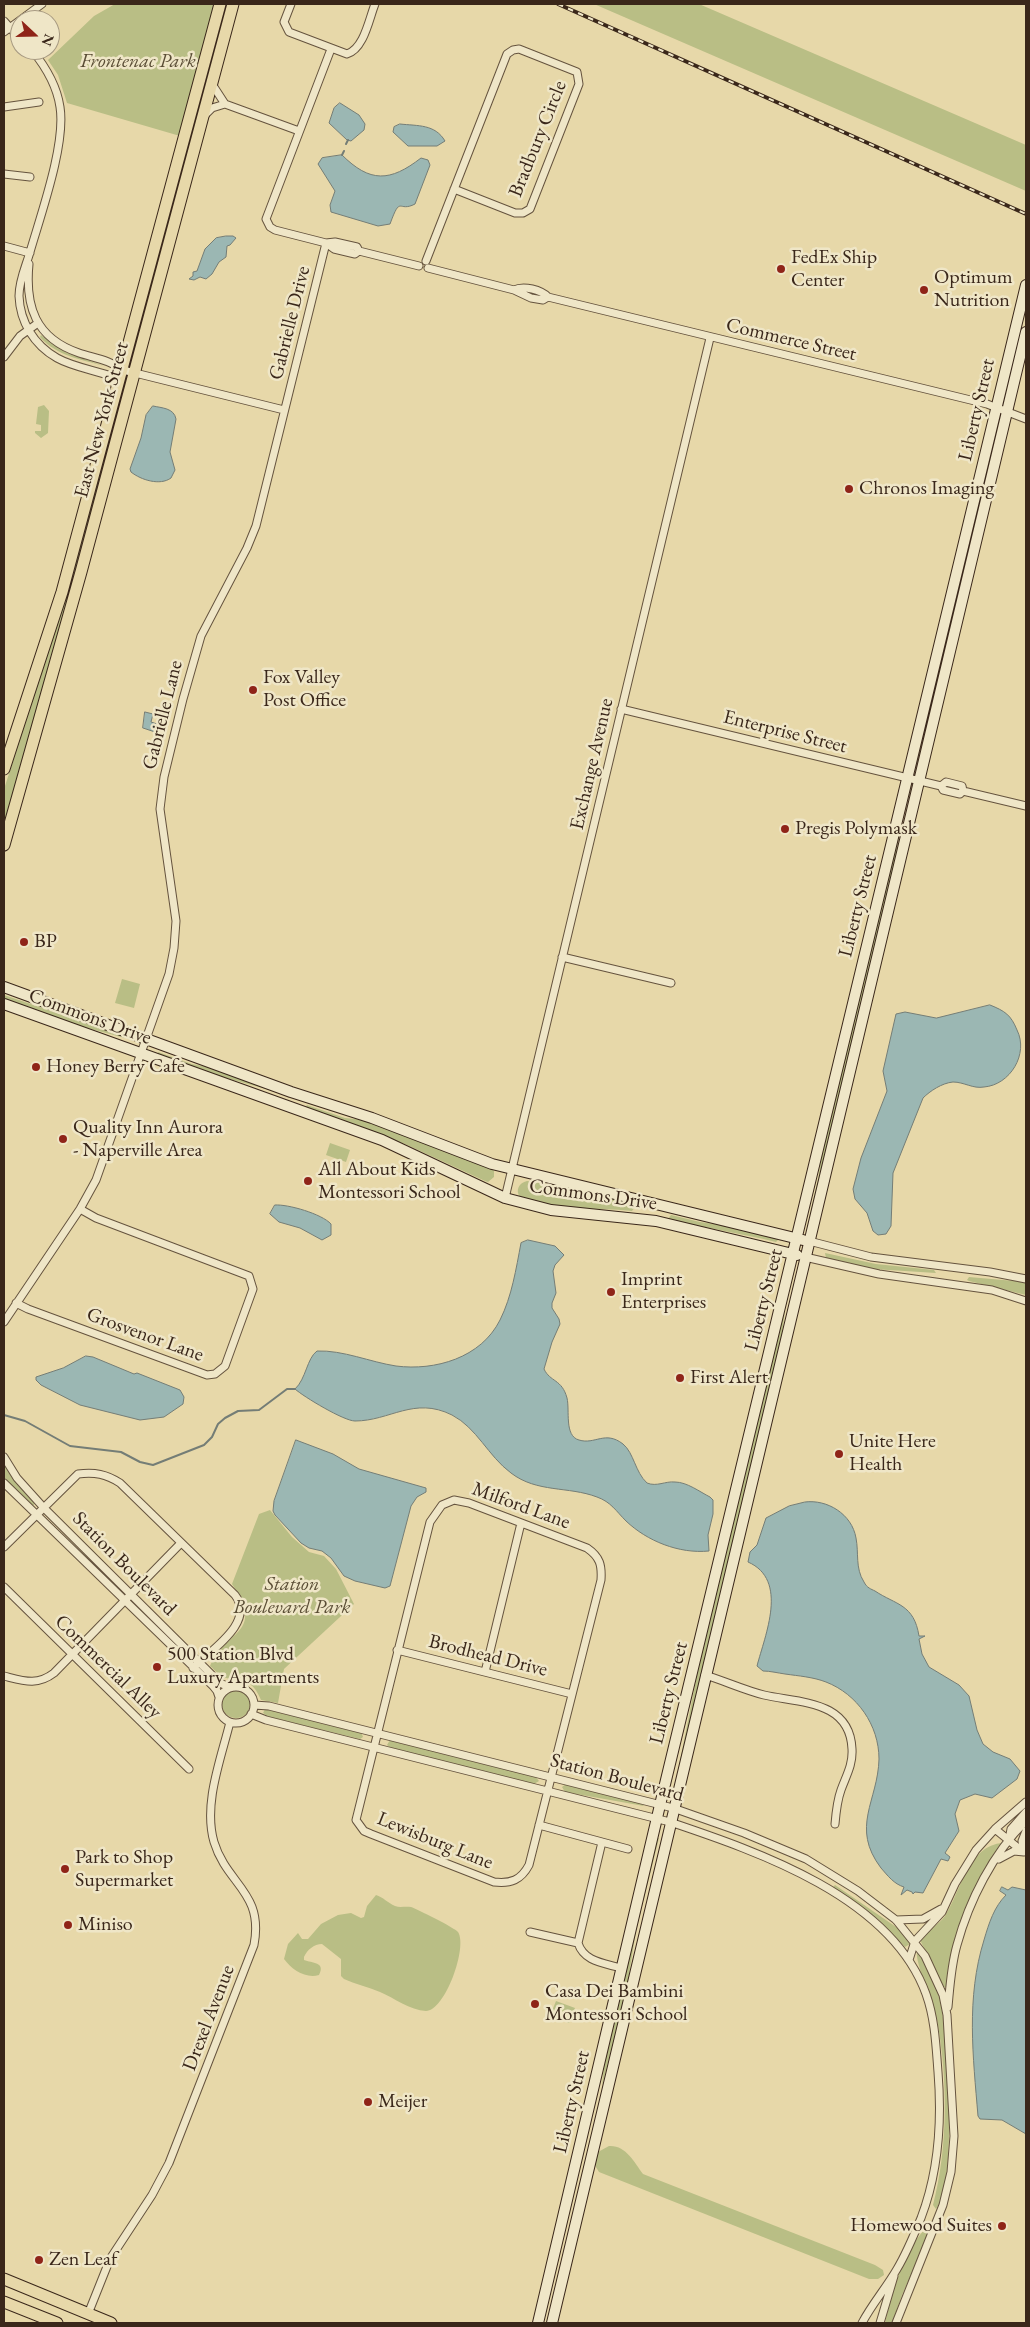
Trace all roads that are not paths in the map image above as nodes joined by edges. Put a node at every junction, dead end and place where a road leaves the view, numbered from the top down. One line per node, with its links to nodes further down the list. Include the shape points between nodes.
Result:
1 (42, 4): 7 (street)
2 (220, 4): 29 (main road, East New York Street)
3 (233, 4): 10 (main road, East New York Street)
4 (291, 4): 8 (street, via 284,22 289,32)
5 (375, 4): 8 (street, via 356,49 347,54)
6 (4, 22): 7 (street)
7 (7, 30)
8 (331, 49): 15 (street)
9 (40, 60): 21 (street, via 54,84 61,127)
10 (212, 84): 13 (street); 14 (main road, East New York Street)
11 (39, 102): 12 (street)
12 (5, 104)
13 (225, 104): 14 (street, via 212,108); 15 (street)
14 (203, 117): 30 (main road, East New York Street)
15 (299, 131): 19 (street, via 267,214 267,223 275,230)
16 (4, 174): 17 (street)
17 (30, 176)
18 (454, 189): 18 (street, Bradbury Circle, via 516,213 527,212 579,84 577,72 525,50 510,52); 22 (street, Bradbury Circle)
19 (326, 243): 22 (street, via 334,249 355,254 359,251 419,266 422,261); 32 (street, Gabrielle Drive)
20 (4, 246): 21 (street)
21 (30, 253): 24 (street, via 28,294); 25 (street, via 19,295)
22 (427, 264): 27 (street, Commerce Street, via 514,290 519,287 537,290 548,297)
23 (1026, 285): 31 (street, Liberty Street)
24 (38, 324): 25 (street); 29 (street, via 56,343 114,364)
25 (28, 330): 28 (street, via 12,343); 29 (street, via 42,346 64,361 111,376)
26 (1026, 332): 33 (street, Liberty Street)
27 (710, 338): 31 (street, Commerce Street); 35 (street, Exchange Avenue)
28 (4, 357)
29 (122, 370): 30 (street); 36 (main road, East New York Street, via 62,592)
30 (135, 373): 32 (street); 40 (main road, East New York Street)
31 (996, 407): 33 (street, Commerce Street); 37 (street, Liberty Street)
32 (284, 410): 45 (street, Gabrielle Lane, via 252,536 196,648 164,777 161,821 176,921 175,938 169,974)
33 (1007, 412): 34 (street, Commerce Street); 38 (street, Liberty Street)
34 (1026, 419)
35 (621, 709): 37 (street, Enterprise Street); 41 (street, Exchange Avenue)
36 (4, 769)
37 (907, 778): 38 (street, Enterprise Street); 50 (street, Liberty Street)
38 (920, 781): 39 (street, Enterprise Street, via 941,786 943,790 960,794 963,791); 51 (street, Liberty Street)
39 (1026, 806)
40 (4, 845)
41 (562, 957): 42 (street); 47 (street, Exchange Avenue)
42 (671, 983)
43 (4, 987): 45 (street, Commons Drive)
44 (4, 1004): 46 (street, Commons Drive)
45 (146, 1039): 46 (street); 47 (street, Commons Drive)
46 (140, 1054): 48 (street, Commons Drive, via 382,1140); 49 (street, via 96,1180)
47 (512, 1170): 48 (street, Exchange Avenue); 50 (street, Commons Drive)
48 (505, 1198): 52 (street, Commons Drive, via 551,1210 656,1222)
49 (80, 1209): 56 (street); 56 (street, Grosvenor Lane, via 96,1218 250,1276 253,1289 224,1366 215,1374 207,1375)
50 (796, 1239): 51 (street, Commons Drive); 52 (street, Liberty Street)
51 (808, 1241): 53 (street, Liberty Street); 54 (street, Commons Drive, via 895,1261)
52 (793, 1254): 53 (street, Commons Drive); 91 (street, Liberty Street)
53 (805, 1257): 55 (street, Commons Drive, via 879,1274 992,1290); 77 (street, Liberty Street)
54 (1026, 1279)
55 (1026, 1301)
56 (16, 1303): 57 (street)
57 (4, 1322)
58 (4, 1456): 60 (street, Station Boulevard, via 17,1478)
59 (4, 1483): 61 (street, Station Boulevard)
60 (44, 1508): 61 (street); 63 (street, via 78,1474 107,1475 120,1483); 65 (street, Station Boulevard)
61 (38, 1515): 64 (street); 66 (street, Station Boulevard)
62 (521, 1523): 72 (street, Milford Lane, via 461,1500 448,1502 437,1509 430,1522); 76 (street); 80 (street, Milford Lane, via 587,1548 601,1562 601,1580)
63 (181, 1543): 68 (street); 74 (street, via 235,1595 242,1610 235,1628)
64 (4, 1547)
65 (86, 1550): 66 (street); 68 (street, Station Boulevard)
66 (80, 1557): 69 (street, Station Boulevard)
67 (4, 1587): 73 (street, Commercial Alley)
68 (132, 1595): 69 (street); 70 (street, Station Boulevard)
69 (125, 1601): 71 (street, Station Boulevard); 73 (street)
70 (175, 1637): 71 (street); 74 (street, Station Boulevard)
71 (168, 1643): 75 (street, Station Boulevard)
72 (397, 1650): 76 (street, Brodhead Drive); 85 (street, Milford Lane)
73 (72, 1655): 78 (street, via 54,1673 38,1682); 87 (street, Commercial Alley)
74 (200, 1662): 75 (street); 79 (street, Station Boulevard, via 220,1683)
75 (193, 1668): 81 (street, Station Boulevard, via 218,1691)
76 (484, 1672): 80 (street, Brodhead Drive)
77 (705, 1675): 92 (street, Liberty Street); 97 (street, via 762,1694 819,1705 842,1722 851,1738 852,1761 838,1800)
78 (4, 1676)
79 (229, 1687): 81 (street); 82 (street, via 246,1689)
80 (572, 1694): 88 (street, Milford Lane)
81 (219, 1697): 84 (street, via 219,1712)
82 (254, 1704): 83 (street); 85 (street, Station Boulevard)
83 (251, 1714): 84 (street, via 242,1722); 86 (street, Station Boulevard)
84 (230, 1722): 117 (street, Drexel Avenue, via 213,1792 210,1824 217,1851 254,1910 254,1945 169,2163 152,2195 115,2249)
85 (376, 1734): 86 (street, Milford Lane); 88 (street, Station Boulevard)
86 (373, 1747): 89 (street, Station Boulevard); 98 (street, Lewisburg Lane, via 356,1820 370,1834 494,1882 505,1883 524,1874)
87 (189, 1769)
88 (551, 1777): 89 (street, Milford Lane); 91 (street, Station Boulevard)
89 (547, 1792): 94 (street, Station Boulevard); 98 (street, Lewisburg Lane)
90 (1026, 1802): 99 (street)
91 (660, 1805): 92 (street, Station Boulevard); 94 (street, Liberty Street)
92 (674, 1808): 96 (street, Liberty Street); 107 (street, Station Boulevard, via 806,1859 858,1891)
93 (1026, 1812): 101 (street, via 1011,1829)
94 (657, 1819): 96 (street, Station Boulevard); 112 (street, Liberty Street)
95 (1026, 1821): 101 (street)
96 (670, 1822): 111 (street, Station Boulevard, via 741,1846 814,1879 882,1928); 121 (street, Liberty Street)
97 (835, 1824)
98 (539, 1825): 102 (street)
99 (995, 1829): 101 (street); 106 (street, via 963,1870)
100 (1026, 1831): 104 (street, via 1022,1840)
101 (1009, 1840): 104 (street); 105 (street)
102 (602, 1842): 103 (street); 110 (street)
103 (628, 1849)
104 (1025, 1853): 105 (street, via 1014,1851 1005,1854)
105 (988, 1874): 113 (street, via 974,1898 957,1945)
106 (947, 1903): 107 (street, via 923,1919); 109 (street, via 938,1919)
107 (896, 1920): 109 (street, Station Boulevard)
108 (530, 1932): 110 (street)
109 (915, 1941): 111 (street); 113 (street, Station Boulevard, via 939,1984)
110 (578, 1943): 112 (street, via 587,1958)
111 (909, 1960): 114 (street, Station Boulevard, via 921,1981 933,2019 940,2126 929,2193)
112 (621, 1968): 120 (street, Liberty Street)
113 (947, 2015): 124 (street, via 954,2120 951,2172 937,2223)
114 (897, 2269): 122 (street); 123 (street)
115 (4, 2279): 117 (main road)
116 (4, 2302): 118 (main road)
117 (88, 2314): 119 (main road)
118 (57, 2323)
119 (111, 2323)
120 (538, 2323)
121 (552, 2323)
122 (862, 2323)
123 (880, 2323)
124 (896, 2323)

